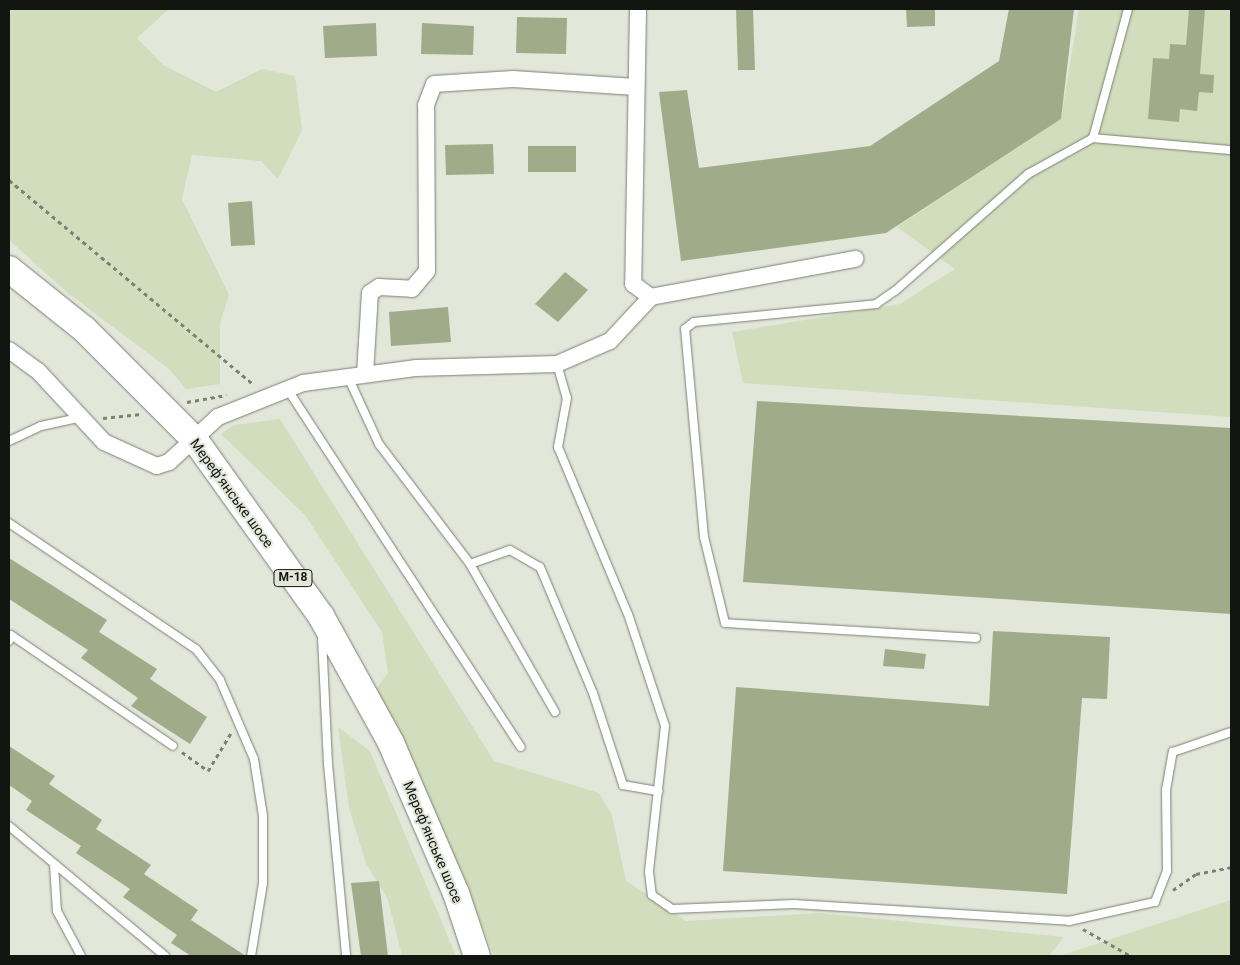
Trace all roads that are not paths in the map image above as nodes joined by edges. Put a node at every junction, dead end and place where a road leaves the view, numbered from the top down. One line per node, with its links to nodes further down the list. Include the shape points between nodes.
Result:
1 (638, 9): 3 (street)
2 (1128, 9): 4 (lane)
3 (636, 87): 8 (street, via 633,284); 11 (street, via 513,79 434,84 426,105 427,271 412,289 379,287 370,293)
4 (1093, 138): 5 (lane); 21 (lane, via 1028,174 876,304 694,322 685,329 704,537 725,623)
5 (1231, 150)
6 (855, 259): 8 (street)
7 (9, 269): 15 (highway, Мереф’янське шосе / М-18, via 84,329)
8 (651, 297): 10 (street, via 610,341)
9 (9, 350): 14 (street, via 38,371)
10 (557, 364): 11 (street, via 414,368); 26 (lane, via 567,398 558,447 628,614 665,726)
11 (365, 374): 12 (street)
12 (348, 377): 13 (street, via 303,383); 18 (lane, via 379,444)
13 (288, 390): 15 (street, via 218,417); 25 (lane)
14 (80, 418): 15 (street, via 104,442 152,465 169,462); 16 (lane, via 41,426)
15 (195, 440): 19 (highway, Мереф’янське шосе / М-18)
16 (9, 441)
17 (9, 524): 31 (lane, via 196,649 220,680 254,759 263,816 263,883)
18 (470, 564): 22 (lane); 26 (lane, via 510,550 540,567 594,693 623,785)
19 (321, 616): 32 (lane, via 328,764); 33 (highway, Мереф’янське шосе / М-18, via 392,743 456,893)
20 (10, 637): 24 (lane)
21 (976, 638)
22 (555, 712)
23 (1231, 732): 26 (lane, via 1173,752 1166,790 1167,871 1155,902 1069,921 794,904 672,909 652,894 649,872)
24 (174, 746)
25 (521, 747)
26 (658, 791)
27 (9, 826): 28 (lane)
28 (54, 864): 29 (lane, via 57,911); 30 (lane)
29 (81, 956)
30 (165, 956)
31 (251, 956)
32 (346, 956)
33 (477, 956)

